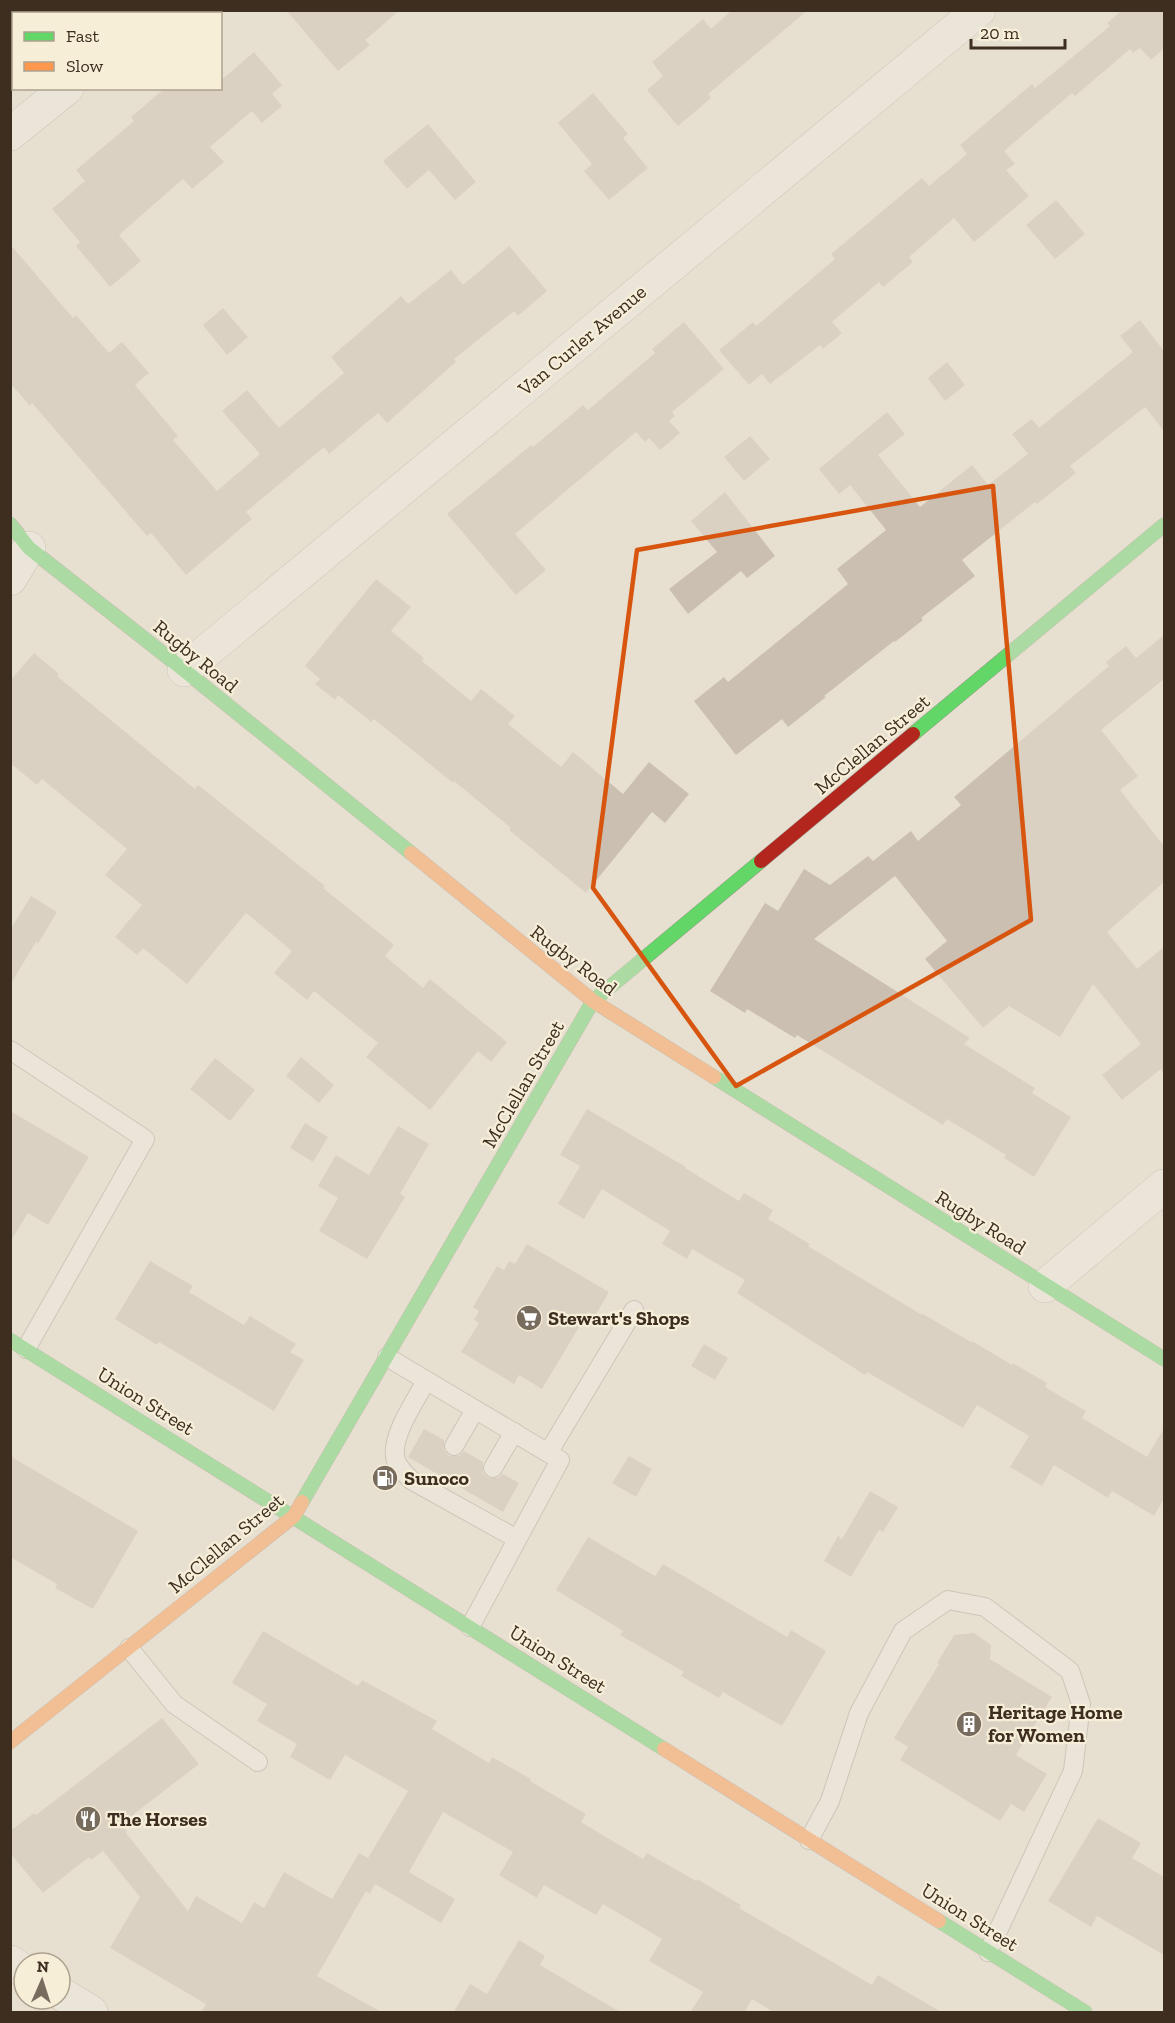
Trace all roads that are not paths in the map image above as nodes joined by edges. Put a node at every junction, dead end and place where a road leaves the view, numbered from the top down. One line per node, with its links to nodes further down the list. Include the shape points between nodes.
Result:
1 (979, 10): 7 (street, Van Curler Avenue)
2 (65, 90): 3 (street)
3 (10, 134)
4 (1164, 525): 8 (street, McClellan Street)
5 (20, 536): 6 (street); 7 (street, Rugby Road)
6 (10, 579)
7 (184, 670): 8 (street, Rugby Road)
8 (593, 1001): 11 (street, Rugby Road); 14 (street, McClellan Street)
9 (13, 1055): 13 (lane, via 145,1139)
10 (1164, 1186): 11 (street)
11 (1045, 1286): 15 (street, Rugby Road)
12 (634, 1310): 20 (lane)
13 (18, 1344): 22 (street, Union Street)
14 (387, 1357): 16 (lane); 22 (street, McClellan Street)
15 (1164, 1359)
16 (426, 1381): 17 (lane); 23 (lane, via 401,1427 395,1456 399,1467 411,1480 433,1482 472,1504)
17 (475, 1410): 18 (lane); 19 (lane)
18 (514, 1432): 20 (lane); 21 (lane)
19 (454, 1446)
20 (548, 1453): 23 (lane, via 560,1460)
21 (493, 1468)
22 (294, 1516): 24 (street, Union Street); 25 (street, McClellan Street)
23 (517, 1539): 24 (lane)
24 (470, 1627): 28 (street, Union Street)
25 (129, 1648): 26 (street, McClellan Street); 27 (lane, via 174,1704)
26 (10, 1742)
27 (258, 1762)
28 (809, 1840): 29 (street, Union Street); 29 (lane, via 830,1801 859,1713 903,1631 948,1600 985,1607 1070,1671 1081,1704 1073,1771)
29 (988, 1952): 32 (street, Union Street)
30 (72, 2001): 31 (street)
31 (91, 2013)
32 (1085, 2013)

